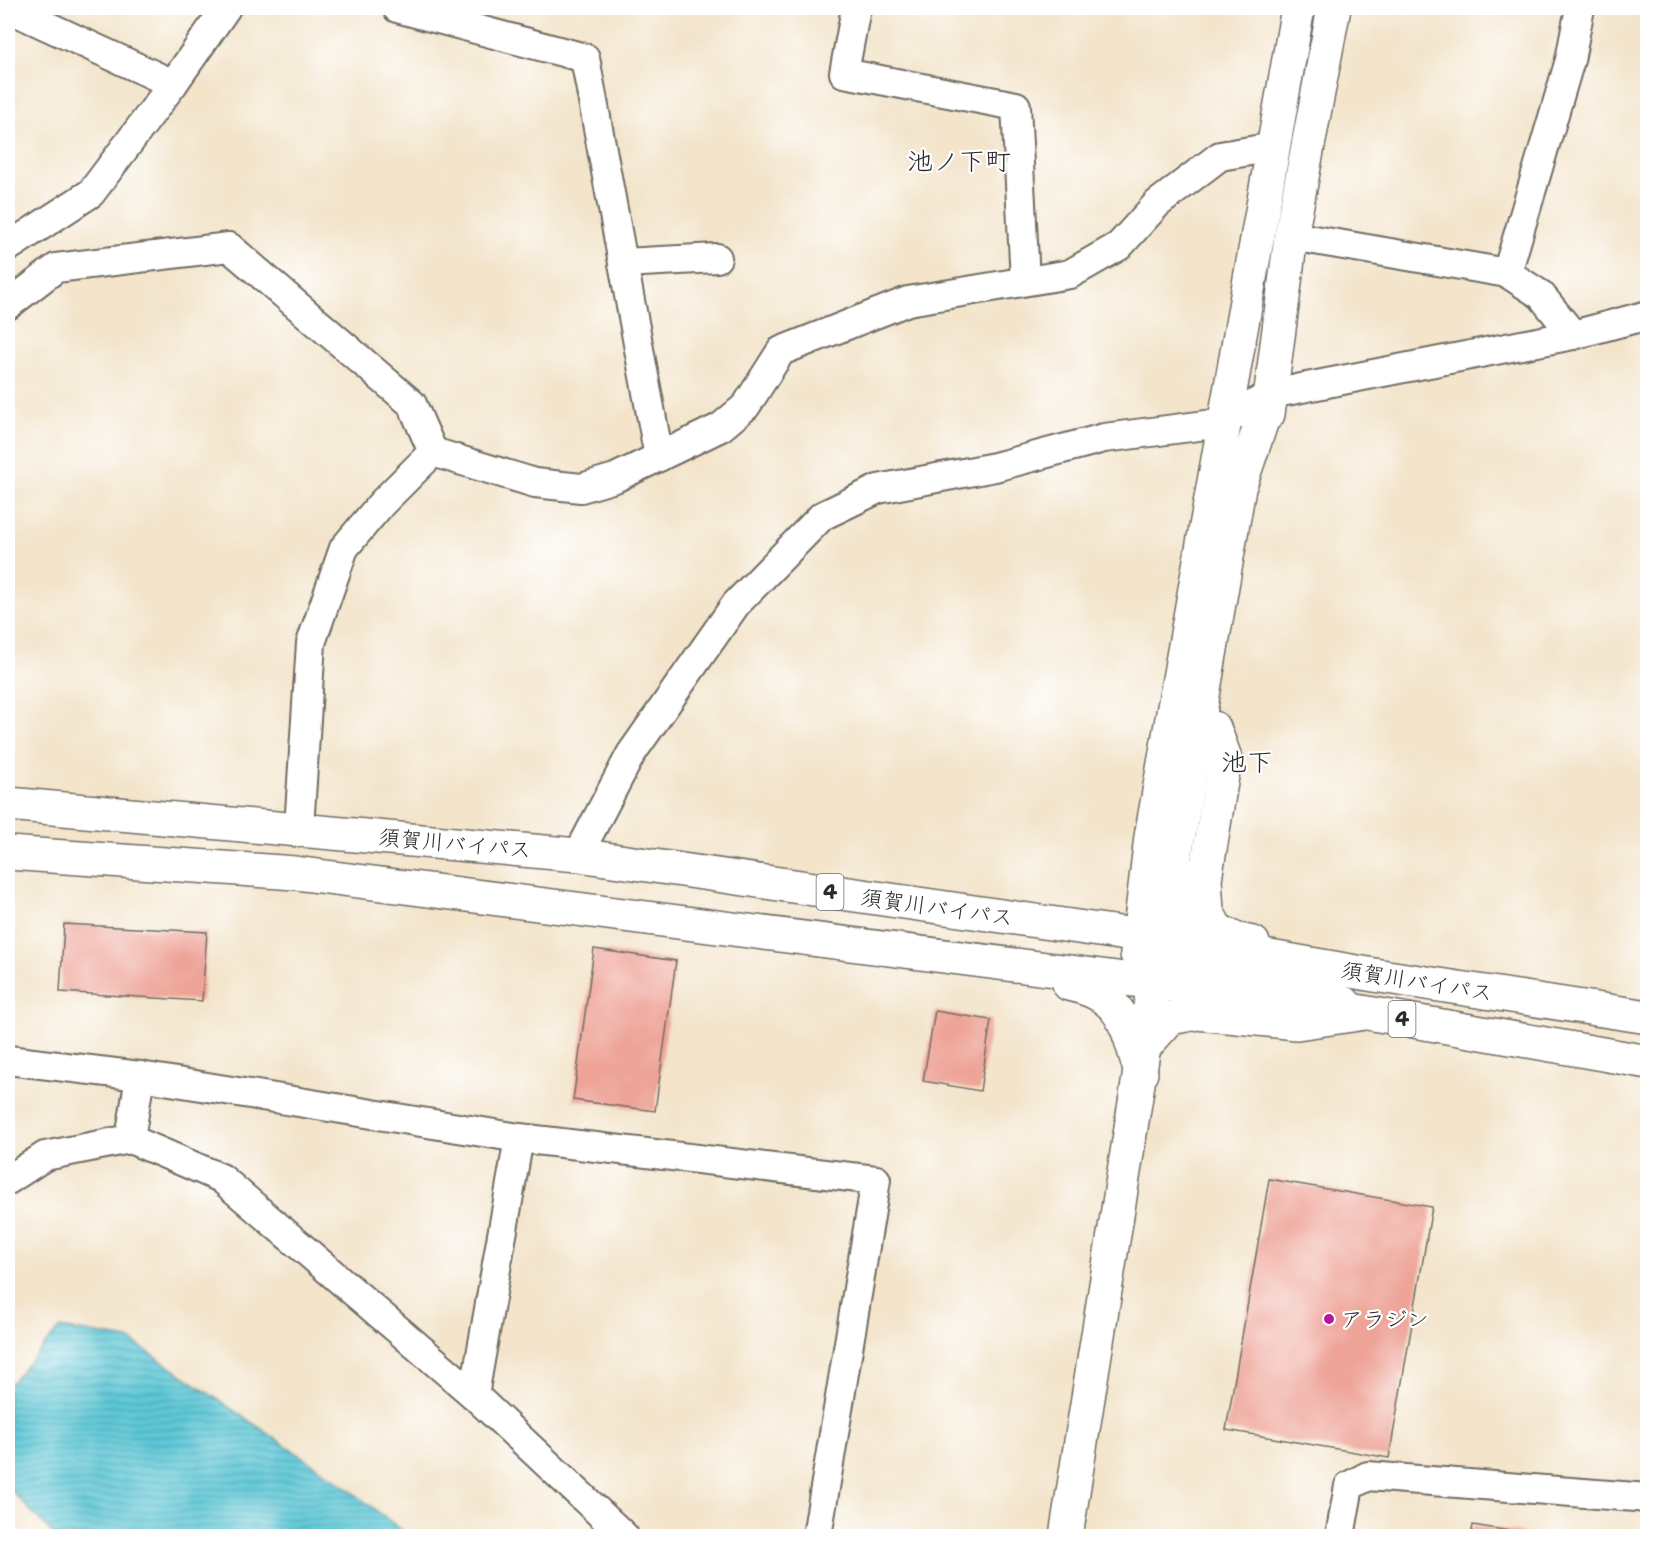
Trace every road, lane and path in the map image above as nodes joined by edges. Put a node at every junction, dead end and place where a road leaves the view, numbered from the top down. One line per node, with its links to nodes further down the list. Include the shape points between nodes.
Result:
1 (8, 8): 8 (street)
2 (226, 8): 8 (street)
3 (397, 8): 13 (street, via 585,58)
4 (856, 8): 15 (street, via 844,73 1016,105)
5 (1298, 8): 9 (main road)
6 (1334, 8): 10 (main road)
7 (1580, 8): 14 (street, via 1570,60)
8 (173, 84): 11 (street, via 91,194)
9 (1274, 147): 15 (street, via 1220,156 1157,204 1119,246 1070,274); 20 (main road)
10 (1291, 236): 14 (street); 19 (main road)
11 (8, 247)
12 (717, 258): 13 (street)
13 (623, 264): 22 (street)
14 (1507, 273): 18 (street, via 1541,295)
15 (1025, 281): 22 (street, via 908,301 781,351 746,405 721,427)
16 (8, 305): 21 (street, via 56,268 229,247 412,404)
17 (1647, 315): 18 (street)
18 (1573, 335): 19 (street)
19 (1270, 394): 20 (street); 23 (main road, via 1252,525); 30 (main road, via 1239,488)
20 (1222, 423): 26 (main road); 28 (street, via 1104,438 995,467 878,489 822,516 736,604 631,754)
21 (432, 452): 22 (street, via 535,483 581,488 615,478); 25 (street, via 344,548 311,643)
22 (659, 457)
23 (1214, 728): 30 (main road); 32 (main road, via 1225,758 1205,879 1207,911 1216,929 1236,939)
24 (8, 804): 25 (main road, 須賀川バイパス / 4)
25 (299, 828): 28 (main road, 須賀川バイパス / 4)
26 (1150, 837): 29 (main road, via 1132,907 1119,920); 30 (main road)
27 (8, 853): 31 (main road, 須賀川バイパス / 4, via 295,873)
28 (578, 855): 29 (main road, 須賀川バイパス / 4)
29 (990, 915): 30 (main road, 須賀川バイパス / 4)
30 (1160, 957): 31 (main road, 須賀川バイパス / 4); 32 (main road, 須賀川バイパス / 4); 33 (main road, 須賀川バイパス / 4); 35 (main road)
31 (959, 958): 35 (main road, via 1090,988 1110,1000)
32 (1374, 975): 34 (main road, 須賀川バイパス / 4)
33 (1367, 1013): 35 (main road, via 1297,1023 1197,1013 1170,1018); 37 (main road, 須賀川バイパス / 4)
34 (1647, 1017)
35 (1143, 1059): 46 (main road)
36 (8, 1060): 38 (street)
37 (1647, 1062)
38 (140, 1076): 39 (street); 40 (street)
39 (519, 1137): 42 (street); 45 (street, via 876,1180)
40 (130, 1139): 41 (street, via 45,1156); 42 (street, via 221,1178)
41 (8, 1180)
42 (474, 1395): 44 (street)
43 (1647, 1498): 47 (street, via 1368,1476 1349,1486)
44 (624, 1536)
45 (817, 1536)
46 (1066, 1536)
47 (1340, 1536)

